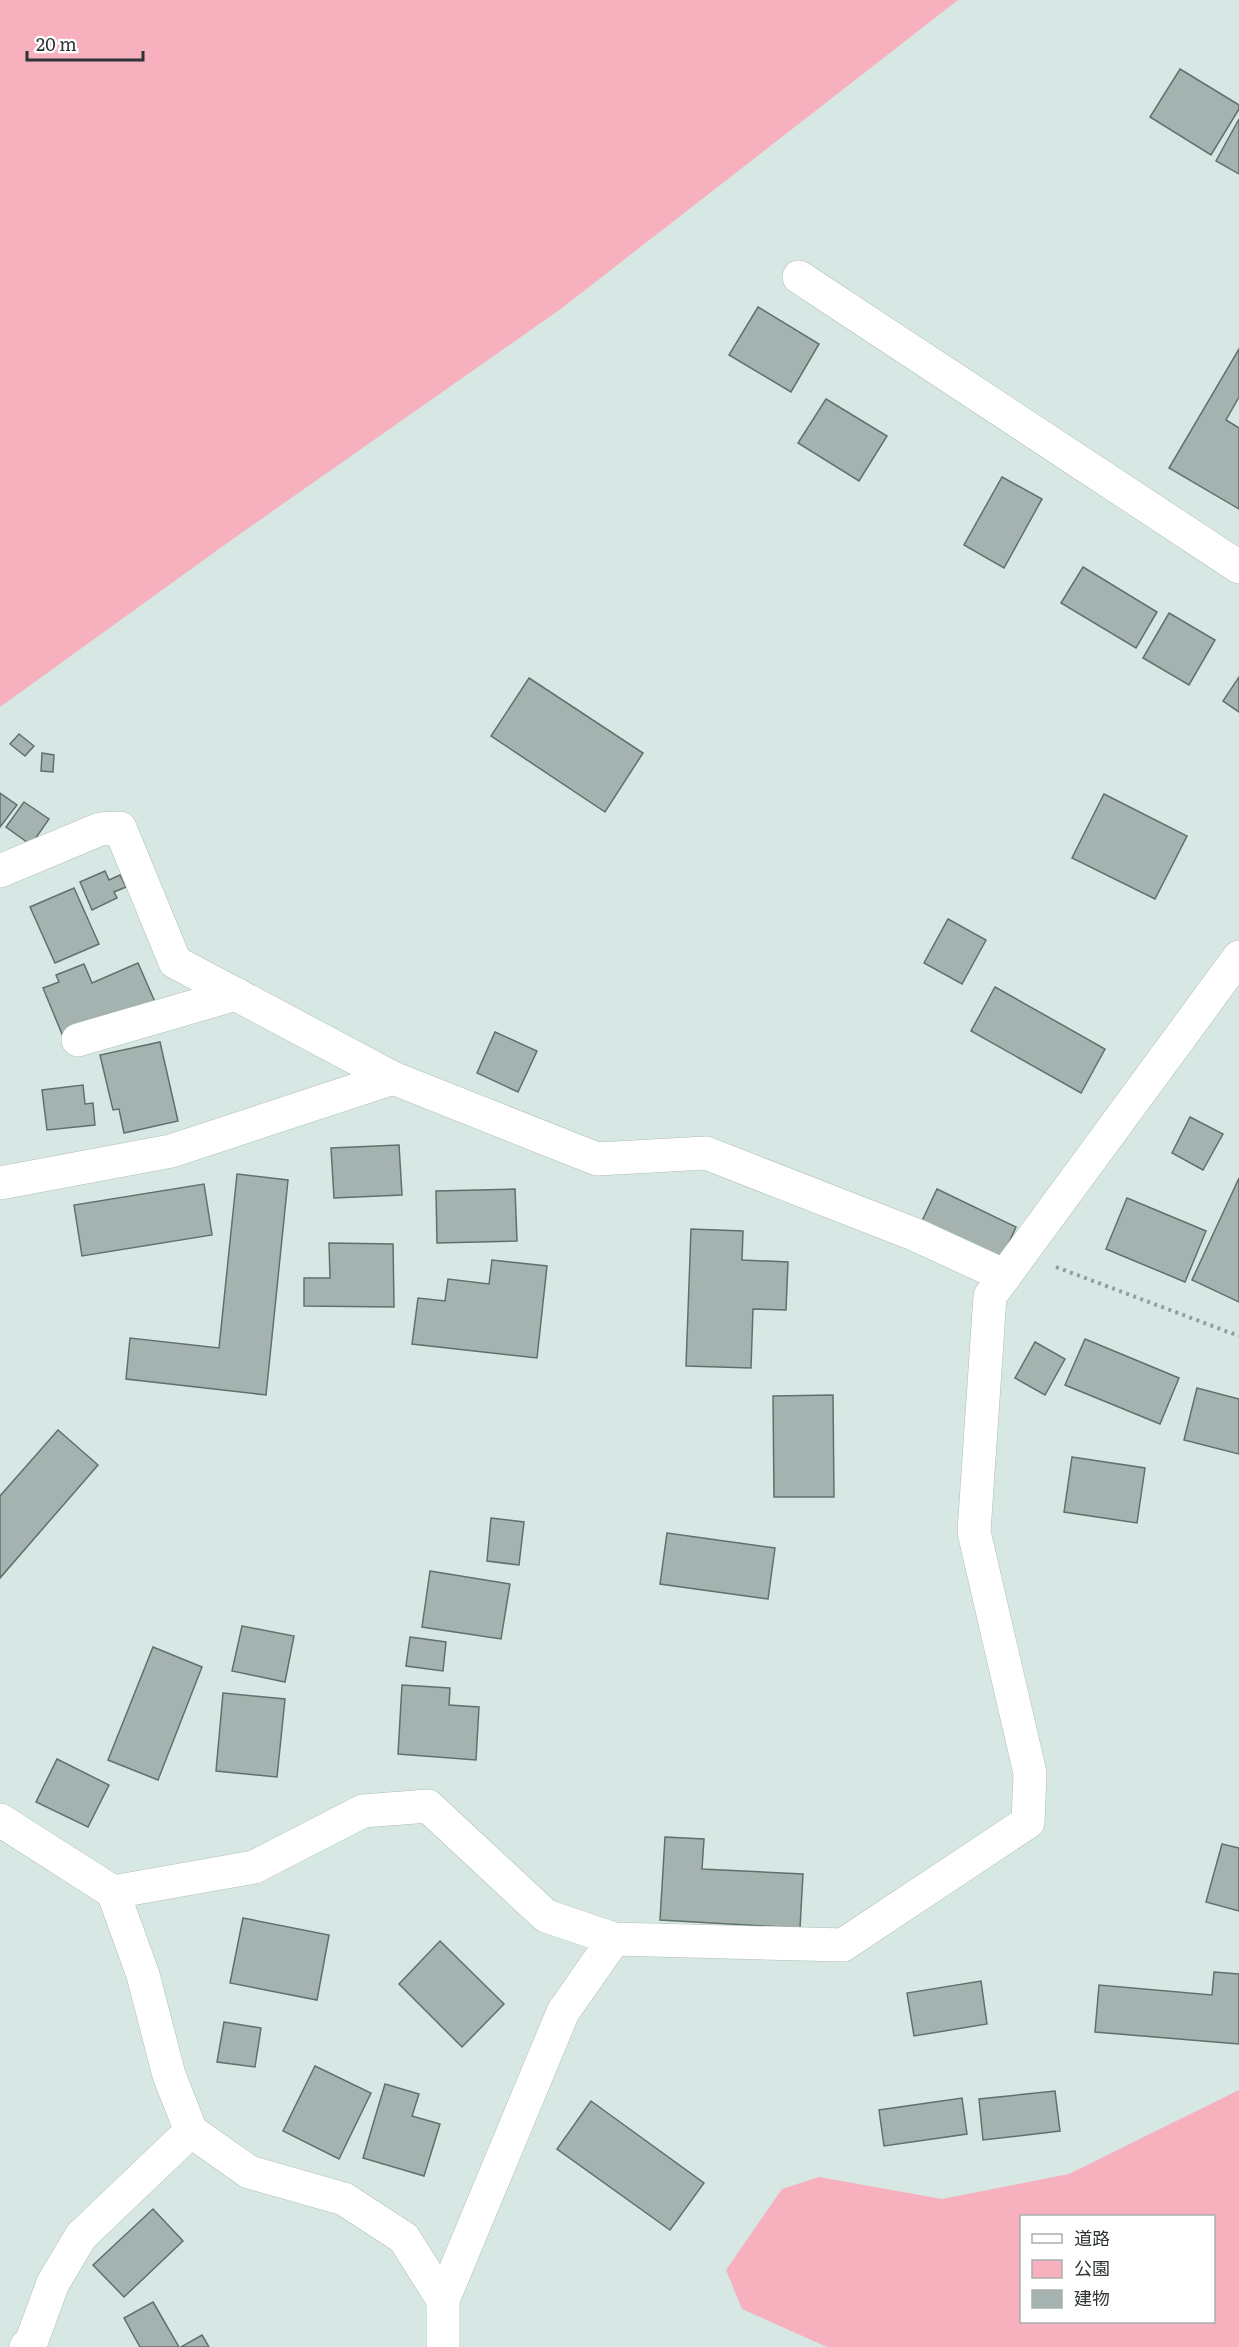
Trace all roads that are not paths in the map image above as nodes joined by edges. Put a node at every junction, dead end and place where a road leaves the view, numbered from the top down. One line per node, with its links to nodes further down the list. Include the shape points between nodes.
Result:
1 (799, 277): 2 (street)
2 (1239, 567)
3 (0, 871): 5 (street, via 100,829 120,828 175,962)
4 (1239, 957): 9 (street)
5 (236, 994): 6 (street); 7 (street)
6 (78, 1040)
7 (393, 1078): 8 (street, via 171,1151); 9 (street, via 597,1159 706,1153 916,1235)
8 (0, 1183)
9 (1013, 1265): 12 (street, via 990,1296 974,1532 1030,1773 1029,1822 843,1945)
10 (0, 1820): 11 (street)
11 (113, 1892): 12 (street, via 254,1867 363,1811 428,1806 546,1916); 13 (street, via 143,1975 169,2075)
12 (614, 1939): 14 (street, via 563,2012)
13 (190, 2131): 14 (street, via 249,2172 344,2199 404,2238); 15 (street, via 81,2236 52,2283)
14 (443, 2300): 16 (street)
15 (26, 2347)
16 (443, 2347)

